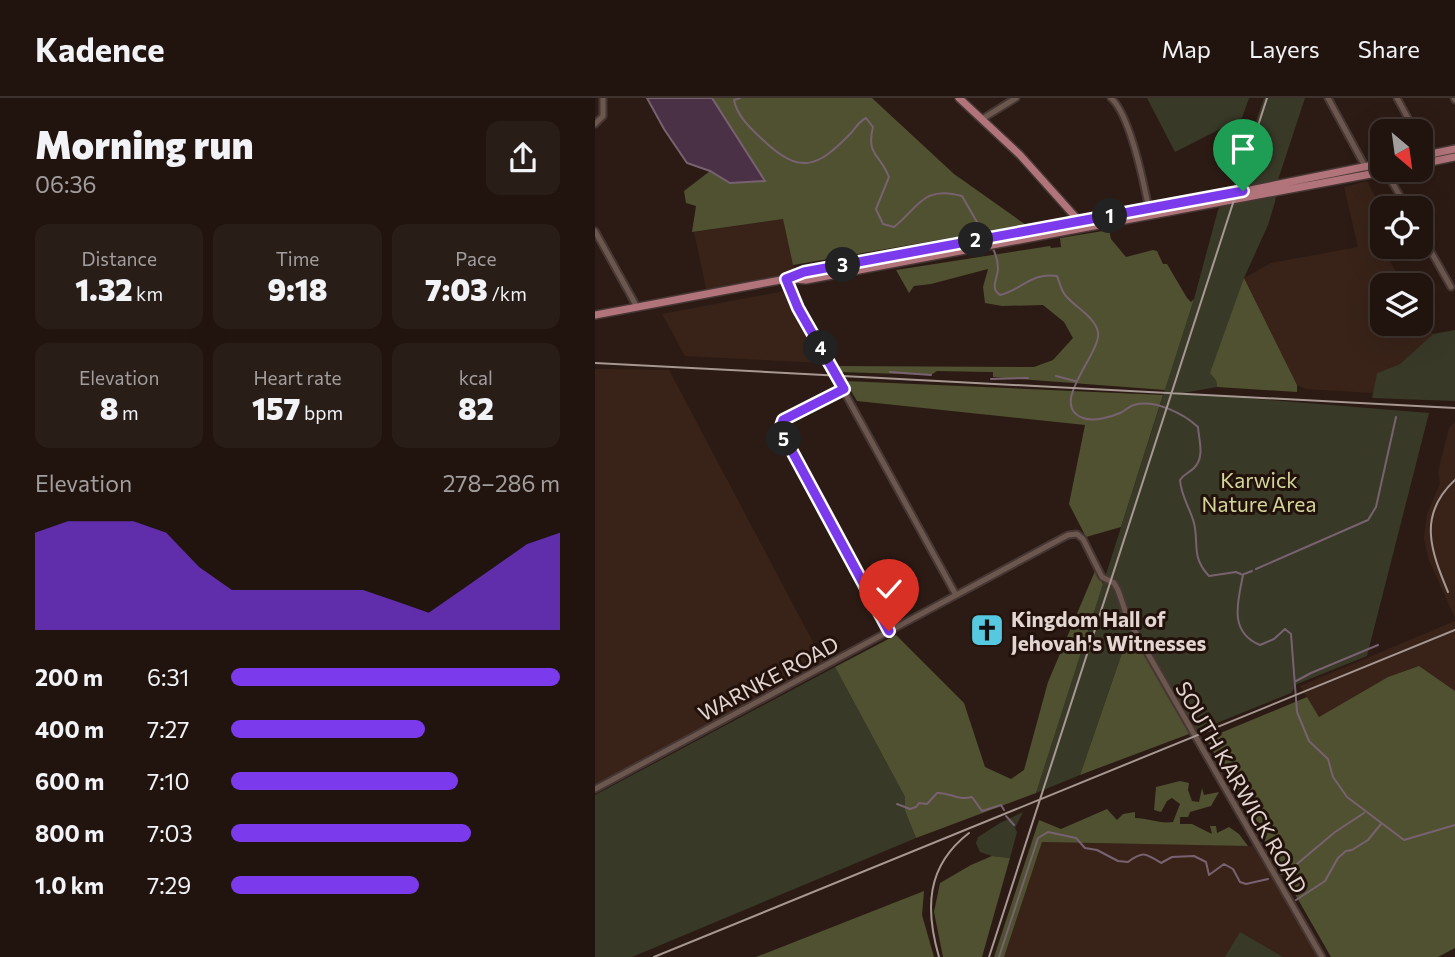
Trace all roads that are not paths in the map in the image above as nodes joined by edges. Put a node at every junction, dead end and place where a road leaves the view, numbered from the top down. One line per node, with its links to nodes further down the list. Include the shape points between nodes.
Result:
1 (603, 98): 9 (street, via 603,116)
2 (958, 98): 7 (main road)
3 (1111, 98): 16 (street, via 1124,121)
4 (1328, 98): 14 (street)
5 (1397, 98): 8 (street)
6 (1013, 99): 7 (street)
7 (982, 119): 17 (main road, via 1047,183)
8 (1408, 119)
9 (595, 124)
10 (1455, 149): 11 (main road)
11 (1433, 153)
12 (1455, 157): 13 (main road)
13 (1433, 161)
14 (1366, 170): 15 (main road); 16 (main road)
15 (1370, 170)
16 (1149, 212): 17 (main road)
17 (1081, 225): 20 (main road, via 1005,234); 20 (main road, via 1010,243 806,280)
18 (595, 231): 22 (street)
19 (1433, 255): 21 (street)
20 (786, 279): 22 (main road); 24 (street)
21 (1451, 287)
22 (637, 307): 23 (main road)
23 (595, 315)
24 (844, 389): 26 (street); 27 (street, via 783,420 780,429)
25 (1068, 535): 26 (street, WARNKE ROAD); 29 (street, SOUTH KARWICK ROAD, via 1083,539 1102,577 1114,583 1128,619)
26 (957, 595): 27 (street, WARNKE ROAD)
27 (889, 631): 28 (street, WARNKE ROAD)
28 (595, 789)
29 (1322, 957)

